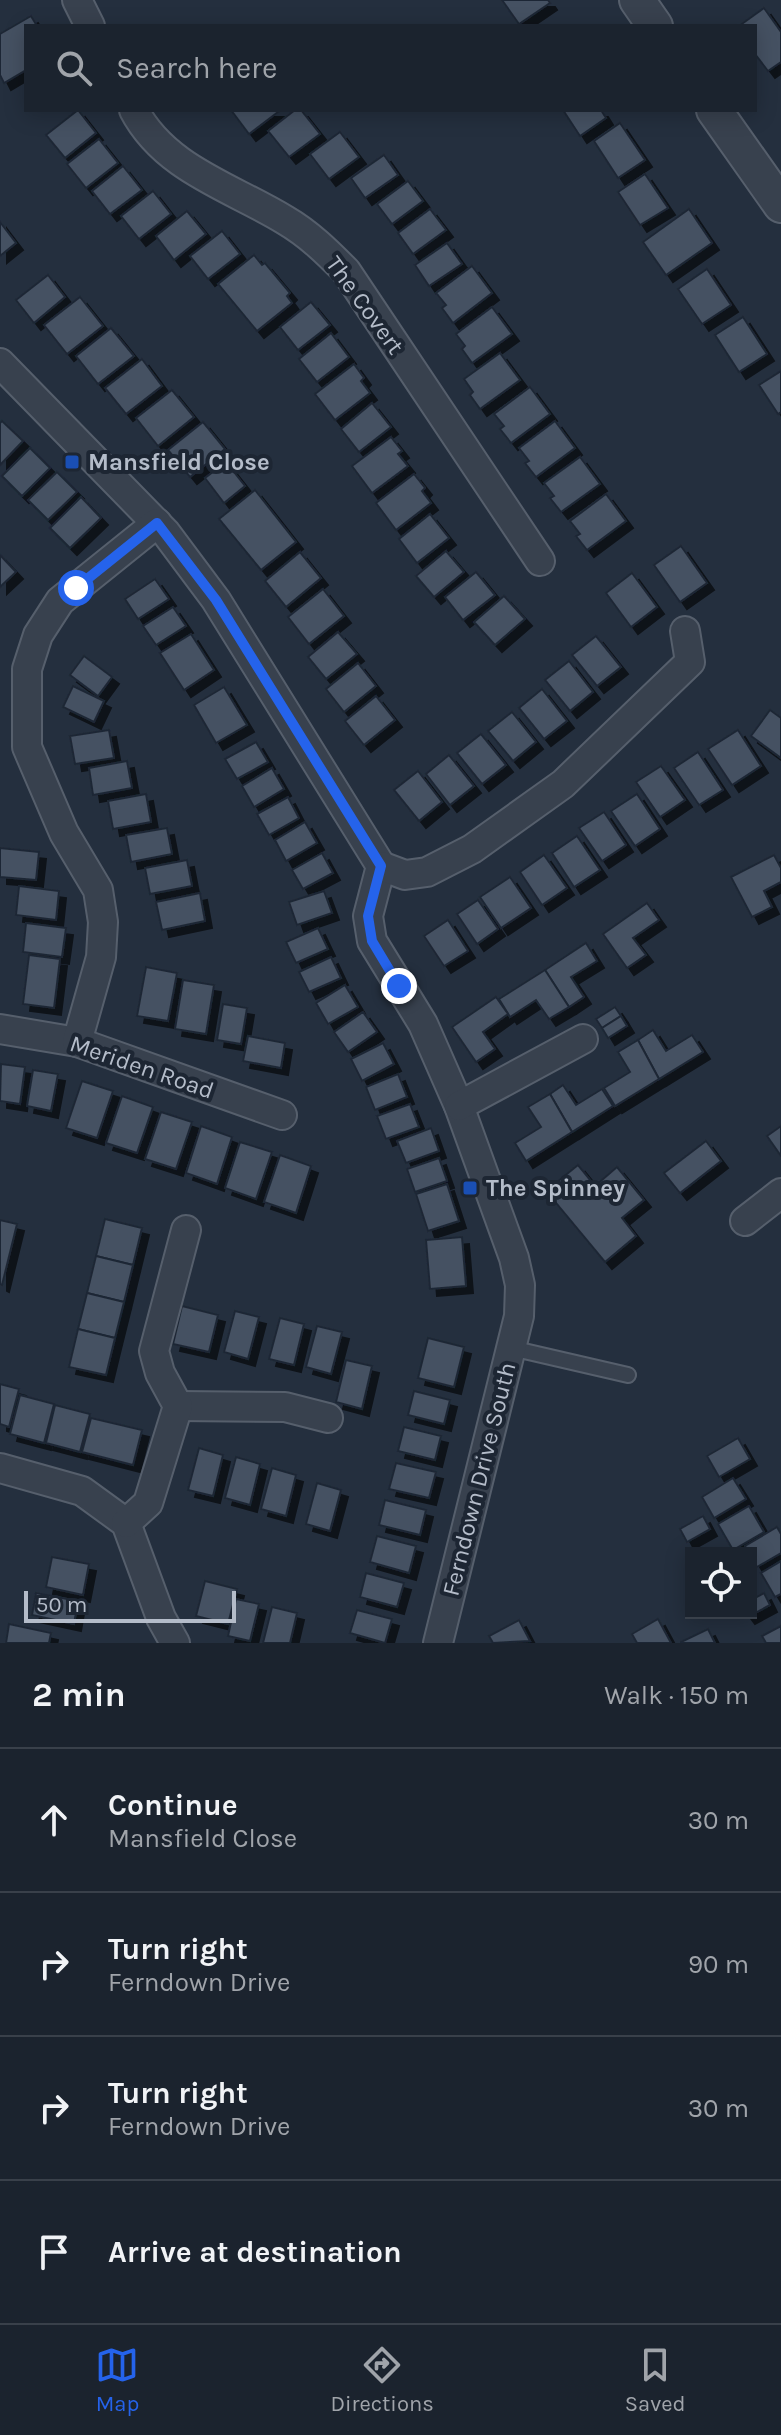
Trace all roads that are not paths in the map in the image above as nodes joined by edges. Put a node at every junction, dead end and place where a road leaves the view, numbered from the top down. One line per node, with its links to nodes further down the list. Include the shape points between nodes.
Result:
1 (77, 0): 3 (street)
2 (637, 0): 4 (street)
3 (89, 24)
4 (654, 24)
5 (135, 112): 10 (street, The Covert, via 160,147 187,168 285,220 346,271)
6 (715, 112): 7 (street)
7 (781, 205)
8 (0, 363): 9 (street)
9 (157, 523): 12 (street, via 216,600); 15 (street, via 60,601 38,635 27,669 27,747 64,833 98,890 103,922 101,957)
10 (540, 561)
11 (685, 631): 12 (street, via 690,662 563,784 472,849 427,872 405,875)
12 (381, 866): 16 (street, Ferndown Drive South, via 368,916 372,941 423,1024)
13 (0, 1029): 15 (street, Meriden Road)
14 (583, 1039): 16 (street)
15 (77, 1042): 17 (street, Meriden Road)
16 (459, 1106): 21 (street, Ferndown Drive South, via 520,1285)
17 (282, 1115)
18 (781, 1193): 19 (street)
19 (745, 1221)
20 (186, 1230): 23 (street, via 154,1351)
21 (511, 1348): 22 (lane); 28 (street, Ferndown Drive South)
22 (628, 1375)
23 (178, 1406): 24 (street, via 285,1407); 26 (street, via 148,1503)
24 (328, 1418)
25 (0, 1468): 26 (street, via 82,1491)
26 (126, 1523): 27 (street)
27 (175, 1643)
28 (438, 1643)

